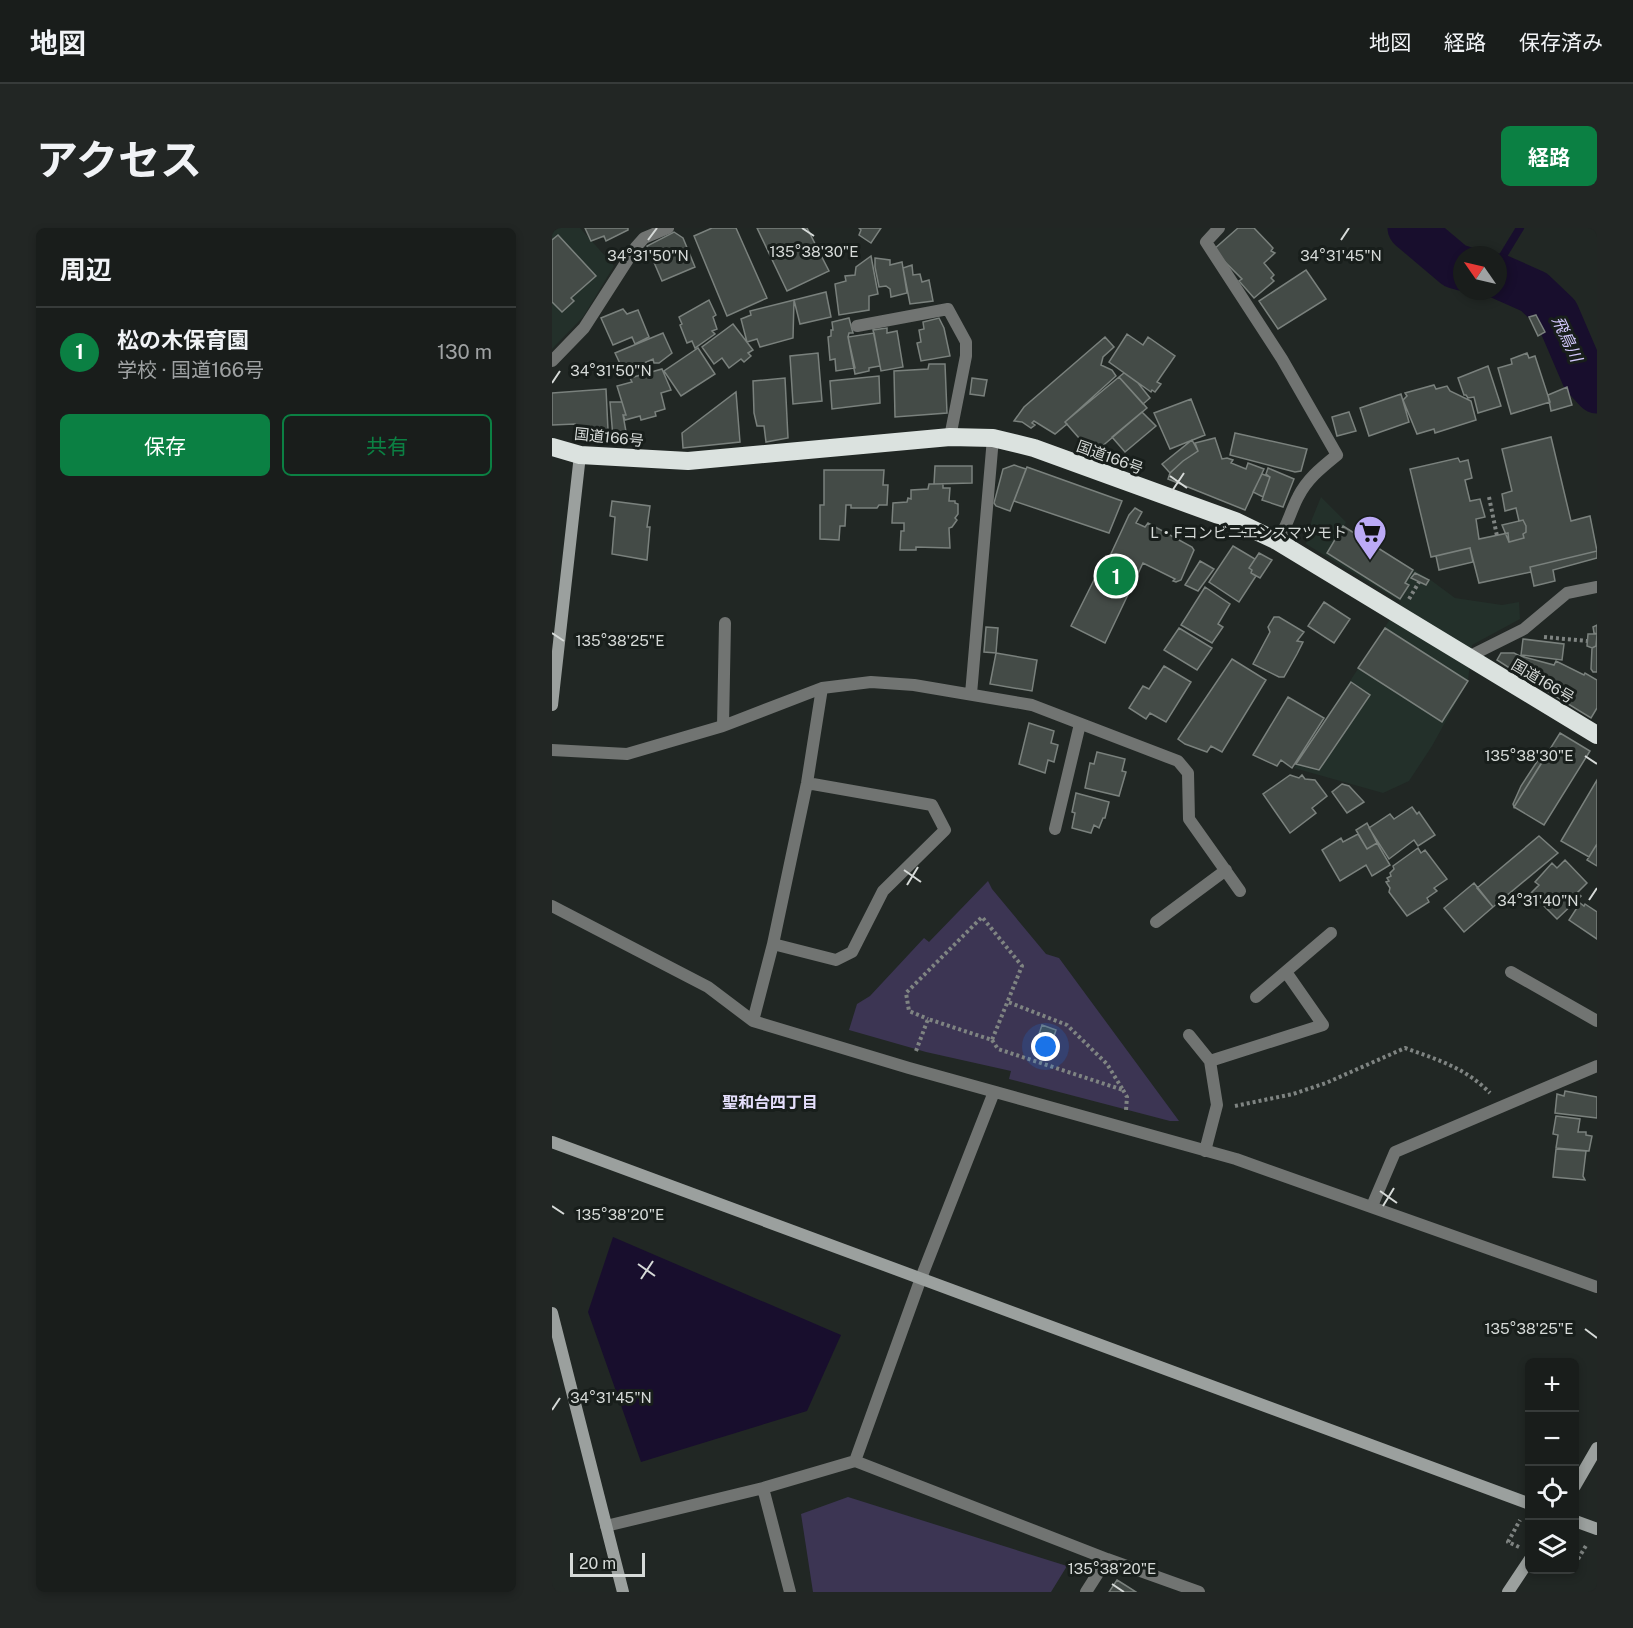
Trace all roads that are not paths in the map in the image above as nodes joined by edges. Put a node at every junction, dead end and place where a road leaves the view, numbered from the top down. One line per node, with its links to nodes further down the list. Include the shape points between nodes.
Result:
1 (668, 228): 4 (street, via 645,238 636,247 588,322)
2 (1219, 228): 9 (street, via 1206,242 1282,359 1337,455 1310,477)
3 (857, 326): 5 (street, via 948,309 966,342)
4 (552, 362)
5 (950, 437): 6 (highway, 国道166号); 8 (highway, 国道166号, via 688,461)
6 (993, 438): 9 (highway, 国道166号, via 1034,448 1235,521); 14 (street)
7 (552, 447): 8 (highway, 国道166号)
8 (580, 455): 15 (street)
9 (1277, 541): 12 (highway, 国道166号)
10 (1597, 587): 12 (street, via 1567,593 1524,629)
11 (725, 623): 17 (street)
12 (1468, 657): 18 (highway, 国道166号)
13 (822, 688): 14 (street, via 871,682); 17 (street); 20 (street)
14 (971, 694): 16 (street, via 1032,705)
15 (552, 705)
16 (1080, 724): 21 (street); 22 (street, via 1178,761 1188,773 1189,819)
17 (723, 726): 19 (street, via 627,754)
18 (1597, 735)
19 (552, 750)
20 (807, 783): 27 (street); 27 (street, via 932,805 945,830 884,891 852,952 836,960)
21 (1055, 829)
22 (1226, 870): 23 (street); 25 (street)
23 (1240, 891)
24 (552, 906): 32 (street, via 708,987)
25 (1156, 922)
26 (1331, 933): 28 (street)
27 (773, 944): 32 (street)
28 (1286, 972): 30 (street); 34 (street, via 1323,1025)
29 (1511, 972): 31 (street)
30 (1256, 997)
31 (1597, 1021)
32 (753, 1022): 36 (street)
33 (1189, 1035): 34 (street)
34 (1210, 1060): 38 (street, via 1217,1105)
35 (1597, 1066): 39 (street, via 1395,1152)
36 (994, 1092): 38 (street); 40 (street)
37 (552, 1142): 40 (street)
38 (1205, 1151): 39 (street)
39 (1372, 1206): 41 (street)
40 (921, 1278): 44 (street); 47 (street)
41 (1597, 1287)
42 (552, 1313): 49 (street)
43 (1597, 1448): 45 (street)
44 (855, 1461): 46 (street); 51 (street)
45 (1579, 1479)
46 (764, 1488): 49 (street); 54 (street)
47 (1525, 1503)
48 (1579, 1522): 50 (street)
49 (606, 1526): 53 (street)
50 (1597, 1529)
51 (1107, 1559): 55 (street); 56 (street)
52 (1525, 1566): 57 (street)
53 (623, 1592)
54 (790, 1592)
55 (1086, 1592)
56 (1199, 1592)
57 (1508, 1592)

